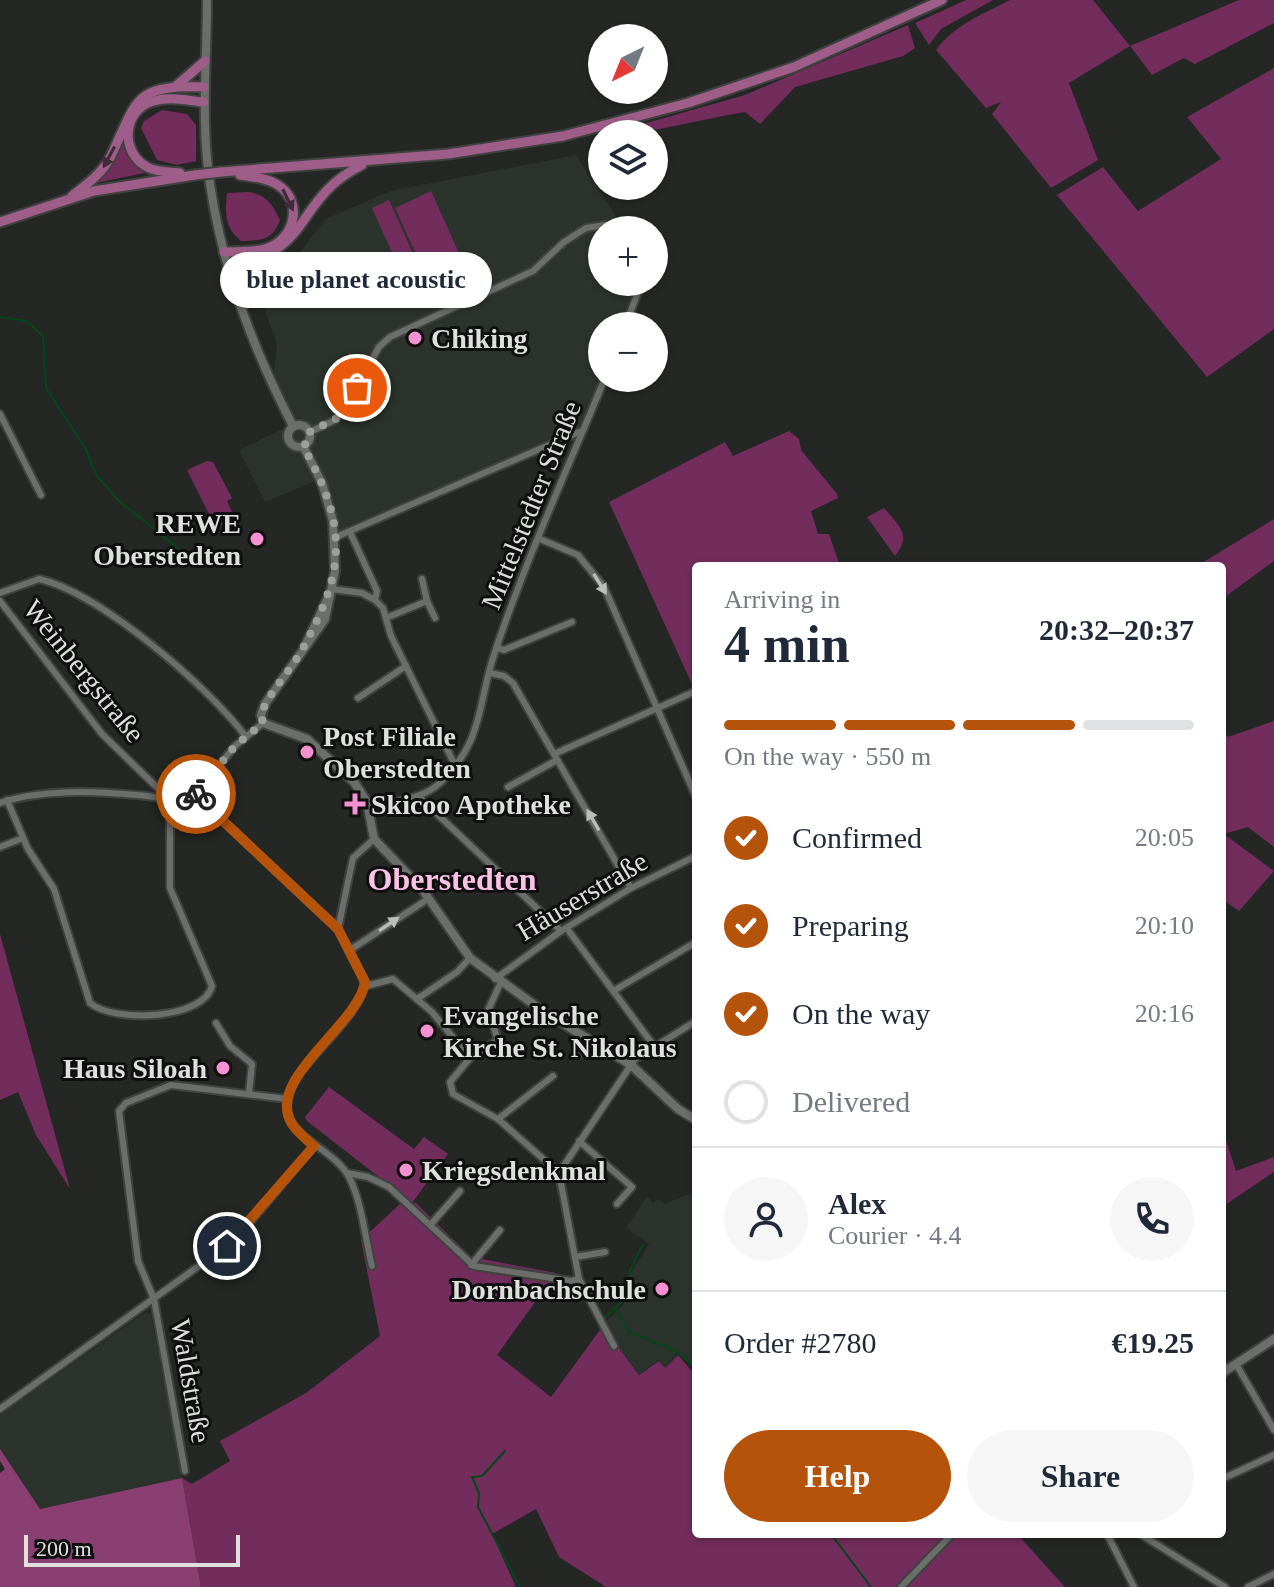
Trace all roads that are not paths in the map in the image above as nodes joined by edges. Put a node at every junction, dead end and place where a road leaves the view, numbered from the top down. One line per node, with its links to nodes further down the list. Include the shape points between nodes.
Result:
1 (207, 0): 3 (street)
2 (942, 0): 7 (main road, via 794,67 688,103 527,142)
3 (205, 61): 4 (main road); 5 (street)
4 (175, 87): 5 (main road); 10 (main road, one-way to 10, via 153,92 134,105 104,167)
5 (204, 87): 6 (street)
6 (204, 102): 9 (main road, via 166,99 146,104 133,117 127,136 132,154 148,168); 13 (street)
7 (368, 162): 8 (main road); 14 (main road, via 339,176 314,202 289,242)
8 (221, 172): 9 (main road, bridge); 13 (main road, one-way to 13, via 272,182 289,196 294,213 290,230 270,248)
9 (195, 175): 10 (main road)
10 (69, 198): 11 (main road)
11 (0, 222)
12 (588, 228): 20 (street, via 533,271 390,337 379,347 343,412)
13 (224, 252): 15 (street)
14 (255, 262): 15 (main road); 16 (main road)
15 (228, 267): 16 (street)
16 (238, 298): 19 (street)
17 (598, 392): 21 (street, Mittelstedter Straße)
18 (0, 414): 23 (street)
19 (293, 426): 20 (street, via 303,425); 22 (street, via 288,439)
20 (310, 432): 22 (street)
21 (579, 432): 24 (street); 26 (street, Mittelstedter Straße)
22 (303, 446): 25 (street, via 322,483)
23 (41, 495)
24 (350, 532): 25 (street); 30 (street, via 377,591)
25 (336, 537): 28 (street)
26 (540, 539): 36 (street, Mittelstedter Straße); 41 (street, one-way to 41, via 578,555 604,587)
27 (422, 579): 32 (street)
28 (332, 589): 30 (street); 42 (street, via 325,619 265,704)
29 (0, 593): 43 (street, via 39,579 97,606 217,701)
30 (375, 600): 33 (street)
31 (0, 601): 50 (street, Weinbergstraße, via 102,734)
32 (427, 601): 33 (street); 34 (street)
33 (386, 618): 37 (street)
34 (435, 618)
35 (572, 622): 36 (street, Mittelstedter Straße, via 504,650)
36 (497, 648): 38 (street, Mittelstedter Straße)
37 (406, 666): 40 (street); 45 (street)
38 (490, 673): 44 (street, via 513,683); 45 (street, Mittelstedter Straße, via 478,730)
39 (692, 693): 41 (street)
40 (358, 698)
41 (657, 708): 44 (street); 47 (street)
42 (263, 723): 43 (street); 52 (street, via 314,743 354,782)
43 (246, 737): 49 (street)
44 (556, 757): 46 (street); 57 (street, one-way to 44)
45 (455, 765): 48 (street, Mittelstedter Straße)
46 (508, 787)
47 (692, 788)
48 (419, 797): 52 (street, Mittelstedter Straße); 60 (street)
49 (192, 798): 50 (street); 59 (street, via 205,804)
50 (170, 800): 51 (street, via 102,793 39,794); 53 (street, via 170,888 212,986 204,999 162,1014 130,1015 90,1003 54,889)
51 (4, 801): 53 (street)
52 (368, 807): 54 (street)
53 (23, 838): 55 (street)
54 (374, 839): 58 (street); 59 (street, via 355,855)
55 (0, 847)
56 (692, 858): 57 (street, Häuserstraße)
57 (631, 888): 60 (street, Häuserstraße)
58 (428, 899): 62 (street, one-way to 58); 63 (street)
59 (338, 929): 62 (street)
60 (565, 930): 64 (street, Häuserstraße); 66 (street)
61 (692, 944): 66 (street)
62 (350, 950): 65 (street)
63 (470, 958): 64 (street); 67 (street)
64 (498, 981): 70 (street); 73 (street, via 488,1010 498,1040)
65 (366, 986): 67 (street, via 393,979); 77 (street, via 299,1075)
66 (615, 990): 71 (street)
67 (417, 999): 73 (street)
68 (216, 1023): 76 (street, via 230,1046 251,1062)
69 (692, 1023): 71 (street)
70 (588, 1039): 72 (street); 74 (street)
71 (654, 1046): 74 (street)
72 (578, 1055)
73 (470, 1058): 79 (street, via 450,1082 453,1094)
74 (631, 1065): 78 (street); 80 (street)
75 (553, 1076): 79 (street)
76 (249, 1093): 77 (street); 93 (street, Waldstraße, via 171,1085 121,1107 118,1118 138,1261)
77 (288, 1099): 81 (street, via 292,1123)
78 (692, 1118)
79 (498, 1119): 83 (street)
80 (579, 1141): 83 (street); 85 (street, via 632,1187)
81 (314, 1146): 82 (street); 93 (street, via 240,1235)
82 (347, 1173): 86 (street, via 380,1181); 91 (street)
83 (559, 1173): 89 (street)
84 (460, 1191): 86 (street)
85 (617, 1204)
86 (431, 1224): 90 (street)
87 (500, 1230): 90 (street)
88 (605, 1252): 89 (street)
89 (575, 1257): 92 (street)
90 (471, 1265): 92 (street)
91 (372, 1266)
92 (579, 1279): 95 (street)
93 (154, 1299): 98 (street); 101 (street, Waldstraße)
94 (1274, 1339): 96 (street)
95 (614, 1346)
96 (1236, 1364): 97 (street); 99 (street)
97 (1226, 1370)
98 (0, 1409)
99 (1274, 1430)
100 (1274, 1455): 102 (street)
101 (185, 1471)
102 (1226, 1477)
103 (948, 1538): 107 (street)
104 (1109, 1538): 108 (street)
105 (1146, 1538): 109 (street)
106 (1274, 1574): 110 (street)
107 (901, 1587)
108 (1134, 1587)
109 (1225, 1587)
110 (1248, 1587)

